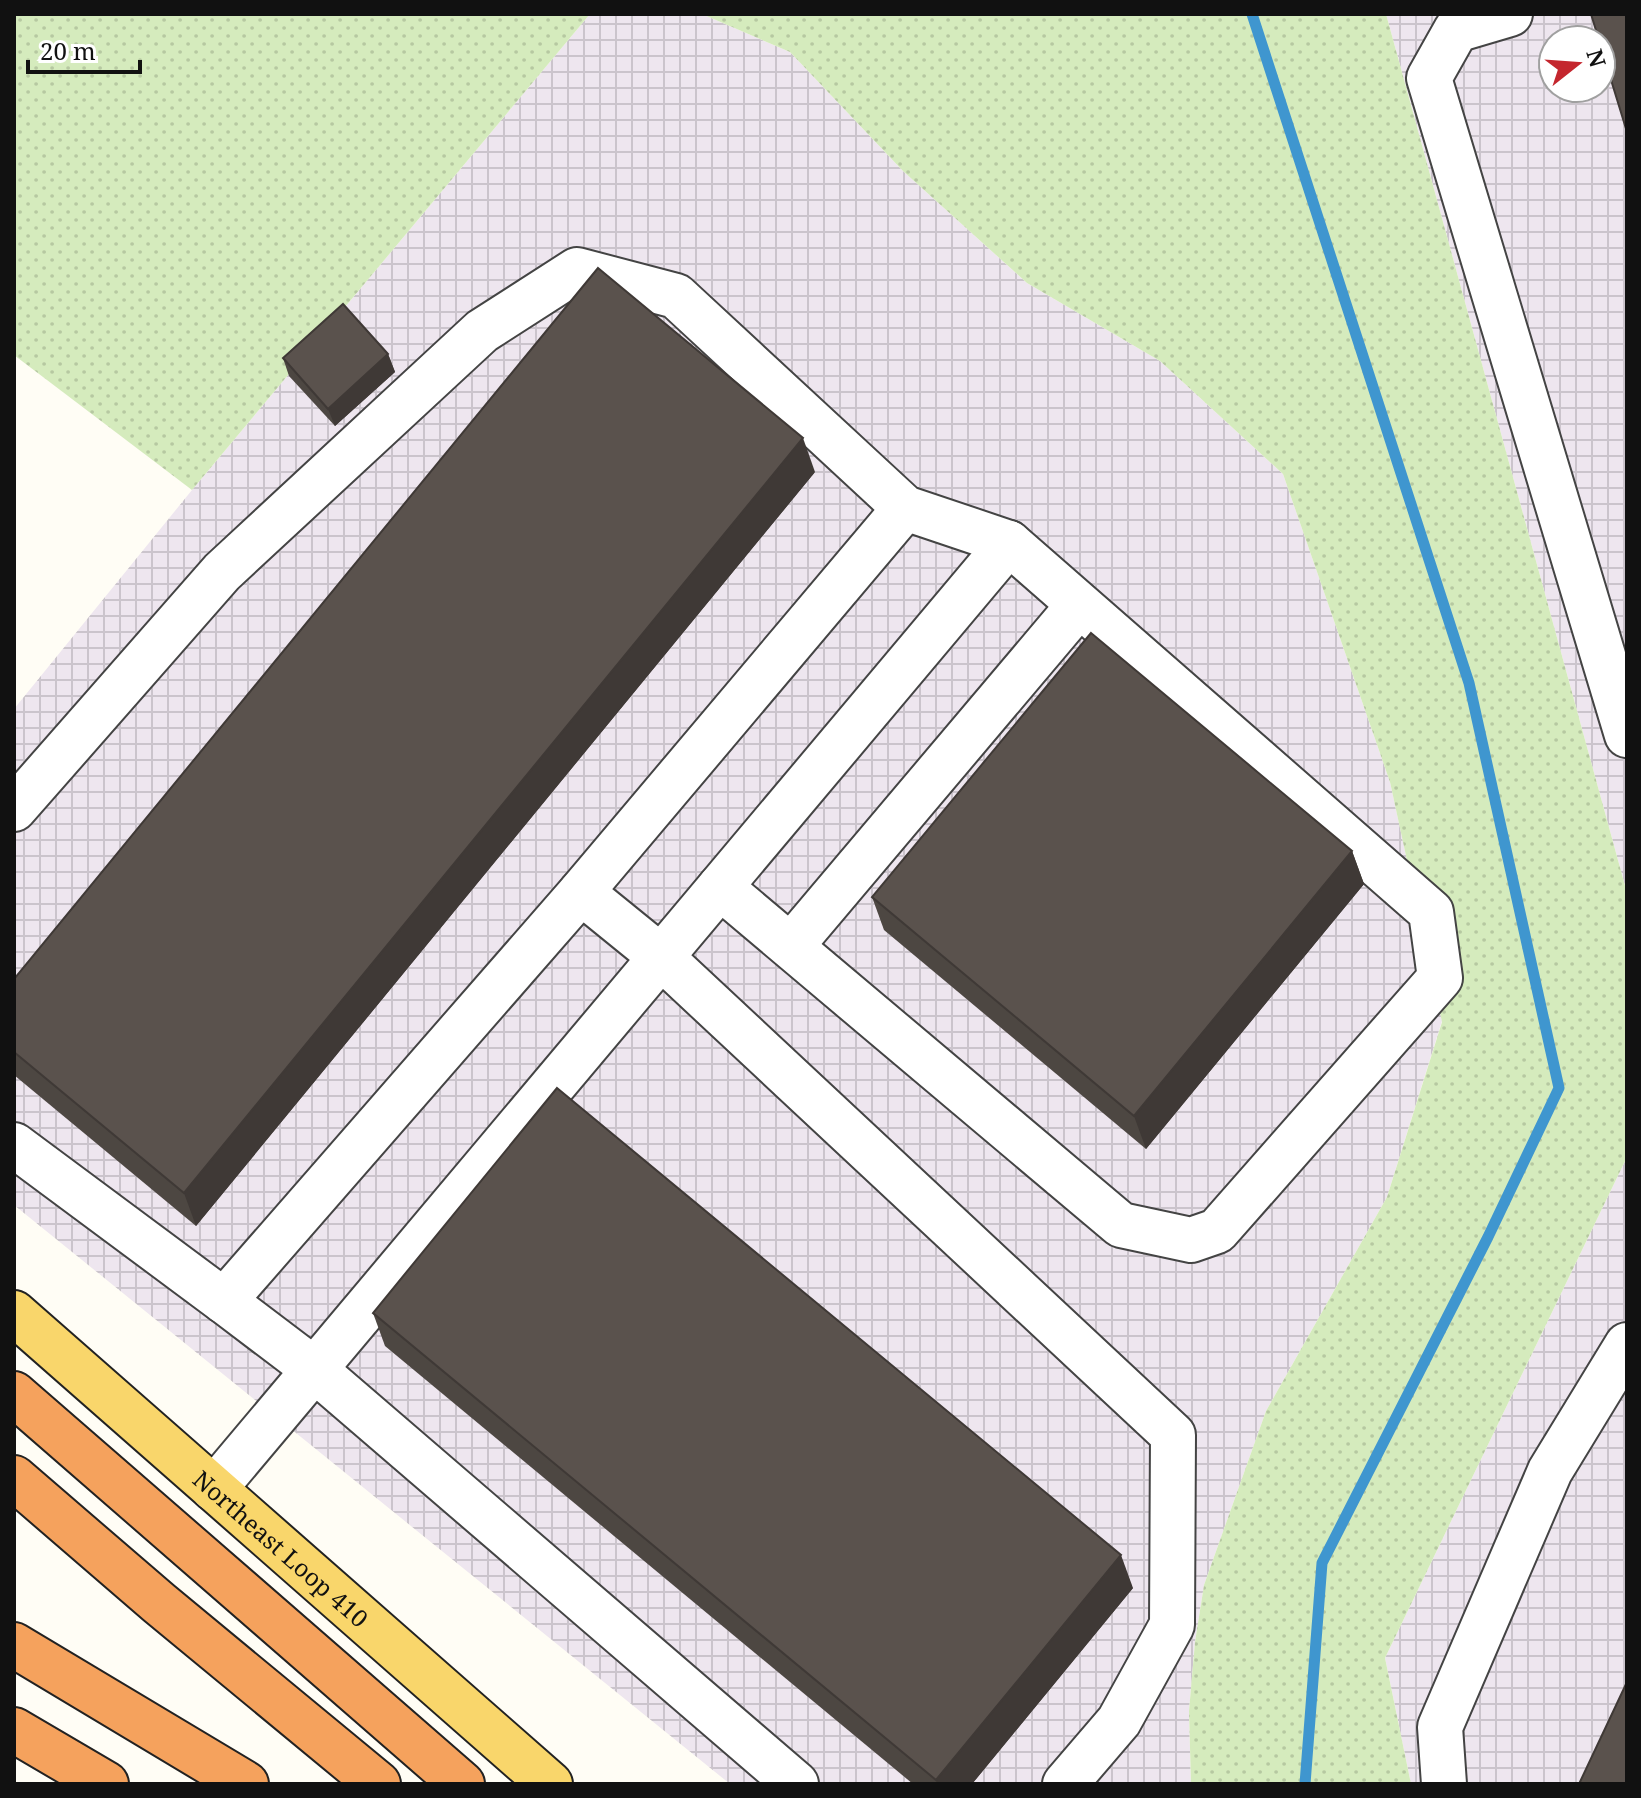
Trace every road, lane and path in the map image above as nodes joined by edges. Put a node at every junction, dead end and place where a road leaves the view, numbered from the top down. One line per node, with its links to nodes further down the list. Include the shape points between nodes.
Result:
1 (1510, 14): 5 (lane, via 1456,30 1429,78)
2 (905, 508): 3 (lane); 6 (lane, via 676,296 577,270 482,331 222,572); 8 (lane)
3 (1009, 543): 4 (lane); 7 (lane)
4 (1079, 605): 9 (lane); 9 (lane, via 1431,912 1440,978 1217,1231 1191,1240 1121,1225)
5 (1627, 735)
6 (14, 809)
7 (720, 887): 9 (lane); 10 (lane)
8 (581, 892): 10 (lane); 12 (lane)
9 (791, 946)
10 (661, 957): 15 (lane); 27 (lane, via 1173,1435 1172,1625 1119,1721)
11 (14, 1145): 12 (lane)
12 (224, 1301): 15 (lane)
13 (14, 1313): 18 (main road, Northeast Loop 410)
14 (1627, 1345): 28 (lane, via 1550,1471 1440,1727)
15 (315, 1370): 18 (lane); 26 (lane)
16 (14, 1394): 24 (highway)
17 (14, 1478): 23 (highway)
18 (214, 1489): 25 (main road, Northeast Loop 410)
19 (14, 1645): 22 (highway)
20 (14, 1730): 21 (highway)
21 (106, 1784)
22 (246, 1784)
23 (378, 1784)
24 (462, 1784)
25 (550, 1784)
26 (796, 1784)
27 (1065, 1784)
28 (1444, 1784)

